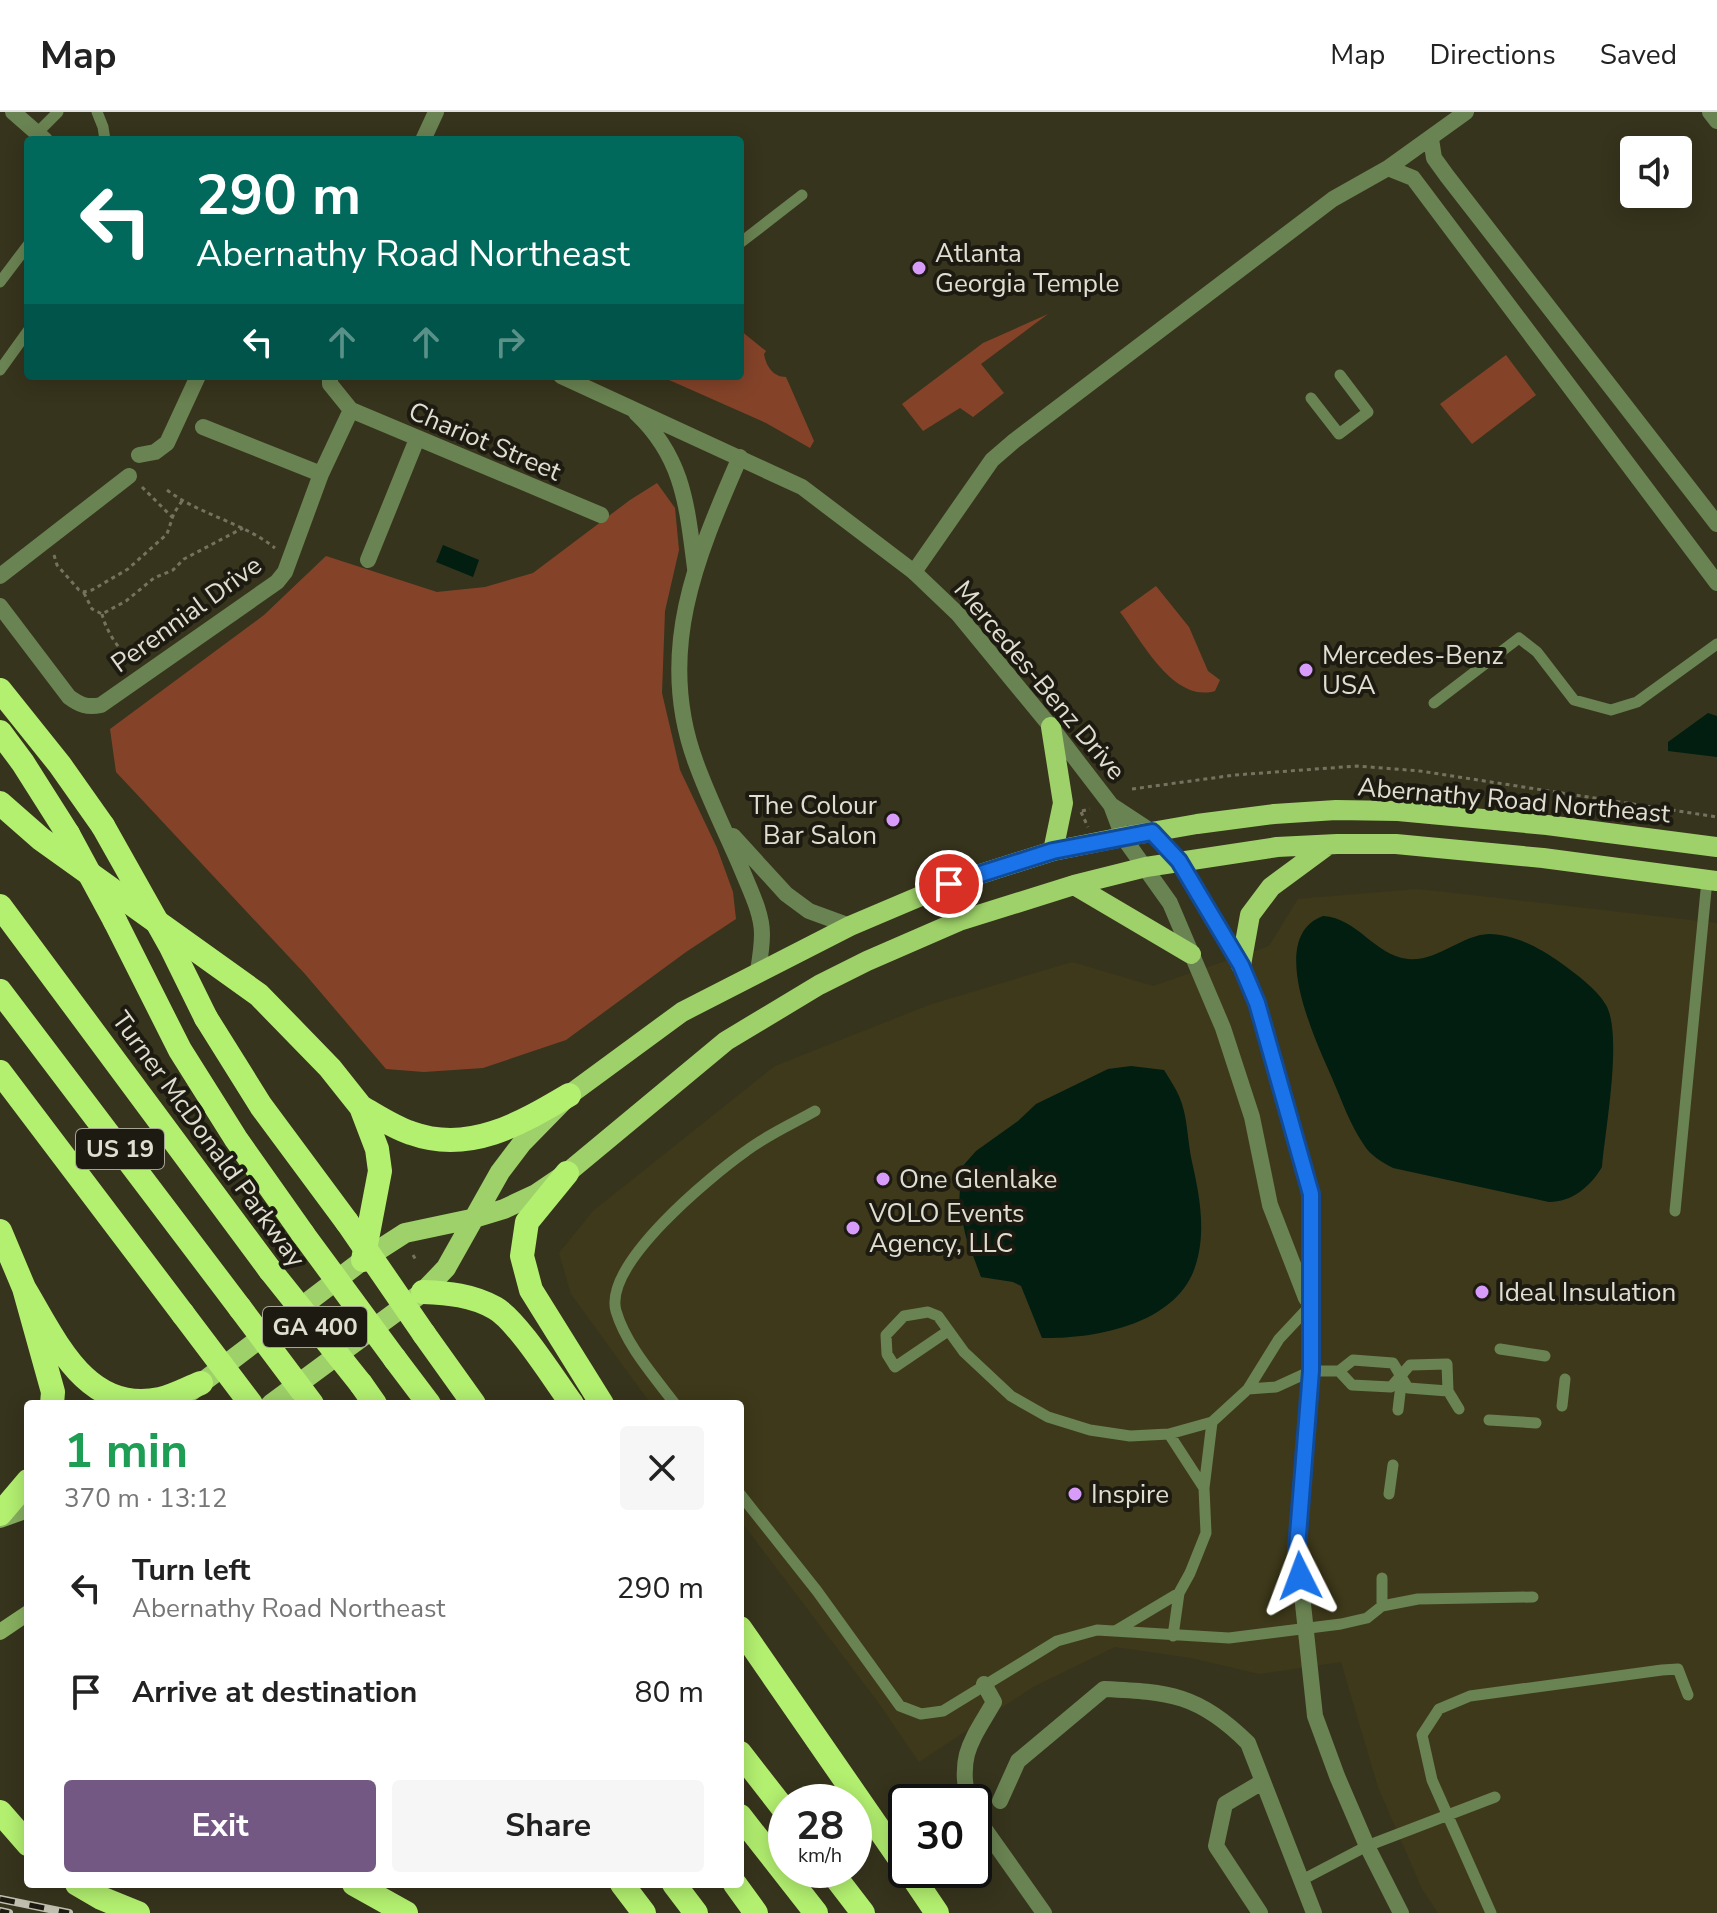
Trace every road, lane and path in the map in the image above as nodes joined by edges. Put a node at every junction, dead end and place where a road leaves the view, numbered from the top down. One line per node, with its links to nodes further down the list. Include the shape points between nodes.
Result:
1 (13, 112): 6 (street)
2 (58, 112): 7 (lane)
3 (97, 112): 8 (lane)
4 (436, 112): 9 (street)
5 (1466, 112): 10 (street)
6 (39, 136)
7 (41, 136)
8 (104, 136)
9 (425, 136)
10 (1431, 139): 11 (street); 35 (street, via 1434,158 1447,176)
11 (1388, 168): 41 (street, via 1333,199 1003,450); 43 (street, via 1413,178)
12 (802, 195): 13 (lane)
13 (744, 240)
14 (24, 250): 15 (lane)
15 (0, 282)
16 (24, 337): 17 (lane)
17 (0, 370)
18 (1340, 375): 22 (lane, via 1368,412 1339,434)
19 (196, 380): 27 (street, via 167,443)
20 (330, 380): 24 (street)
21 (572, 380): 23 (street, Mercedes-Benz Drive)
22 (1311, 398)
23 (626, 404): 28 (street, Mercedes-Benz Drive); 40 (street, via 657,436 678,472)
24 (351, 410): 26 (street, Chariot Street); 29 (street, Perennial Drive)
25 (203, 427): 29 (street)
26 (417, 439): 33 (street, Chariot Street); 39 (street)
27 (139, 455)
28 (740, 457): 40 (street); 41 (street, Mercedes-Benz Drive, via 802,487)
29 (321, 474): 38 (street, Perennial Drive)
30 (129, 476): 34 (path); 37 (street)
31 (167, 490): 32 (path)
32 (182, 501): 34 (path); 36 (path)
33 (601, 515)
34 (173, 518): 44 (path, via 167,534 128,569)
35 (1717, 524)
36 (243, 528): 38 (path); 46 (path, via 184,559)
37 (46, 540): 42 (street); 44 (path, via 57,565)
38 (291, 554): 48 (street, Perennial Drive, via 277,582)
39 (368, 560)
40 (695, 568): 58 (street, via 681,630 679,699 696,765)
41 (914, 572): 51 (street, Mercedes-Benz Drive, via 958,614)
42 (0, 576)
43 (1717, 583)
44 (83, 592): 46 (path, via 88,605)
45 (0, 606): 48 (street, Perennial Drive, via 79,705 101,705)
46 (102, 614): 48 (path, via 126,656)
47 (1717, 644): 50 (lane, via 1637,702 1611,710 1574,700 1537,652 1519,638)
48 (145, 674)
49 (0, 690): 109 (highway, bridge, via 103,826 206,1018 261,1106)
50 (1434, 703)
51 (1051, 727): 55 (street, Mercedes-Benz Drive); 64 (main road, via 1063,803)
52 (0, 732): 108 (highway, bridge, via 68,834 180,1050 236,1139)
53 (1132, 789): 57 (path, via 1357,766)
54 (0, 803): 77 (highway, via 41,839 259,995)
55 (1111, 805): 60 (street, Mercedes-Benz Drive); 61 (street, Mercedes-Benz Drive)
56 (1081, 811): 59 (path)
57 (1717, 817)
58 (723, 827): 70 (street, via 786,894 809,911); 73 (street, via 763,932)
59 (1088, 827)
60 (1152, 832): 61 (main road, Abernathy Road Northeast); 63 (main road, Abernathy Road Northeast, via 1274,814 1398,811); 65 (street, Mercedes-Benz Drive)
61 (1123, 837): 64 (main road, Abernathy Road Northeast); 66 (street, Mercedes-Benz Drive)
62 (1328, 844): 65 (main road, Abernathy Road Northeast); 67 (main road, Abernathy Road Northeast, via 1396,844); 72 (main road, via 1271,887 1250,915)
63 (1717, 847)
64 (1053, 851): 70 (main road, Abernathy Road Northeast, via 949,884)
65 (1179, 861): 66 (main road, Abernathy Road Northeast); 72 (street, Mercedes-Benz Drive)
66 (1146, 867): 68 (main road, Abernathy Road Northeast); 71 (street, Mercedes-Benz Drive, via 1170,903)
67 (1712, 880): 80 (lane)
68 (1074, 885): 71 (main road); 79 (main road, Abernathy Road Northeast, via 913,940 772,1011 726,1041)
69 (0, 906): 107 (highway, Turner McDonald Parkway / GA 400, bridge)
70 (850, 926): 73 (main road, Abernathy Road Northeast)
71 (1191, 954): 88 (street, Mercedes-Benz Drive, via 1223,1028 1252,1117 1270,1205)
72 (1241, 965): 88 (street, Mercedes-Benz Drive, via 1257,1003 1311,1194)
73 (758, 971): 76 (main road, Abernathy Road Northeast, via 682,1012)
74 (0, 991): 89 (highway, US 19)
75 (0, 1072): 104 (highway, US 19, bridge)
76 (569, 1095): 77 (highway, via 521,1123 456,1142 408,1133); 81 (main road, Abernathy Road Northeast, via 522,1143)
77 (361, 1107): 84 (highway, via 380,1171)
78 (815, 1111): 112 (lane, via 747,1149 662,1222 615,1290 616,1310 634,1348)
79 (567, 1173): 81 (main road, Abernathy Road Northeast, via 536,1194); 111 (highway, via 527,1222 522,1256 531,1290)
80 (1675, 1211)
81 (471, 1219): 84 (main road, Abernathy Road Northeast, via 405,1233); 87 (main road, Abernathy Road Northeast, via 446,1268)
82 (0, 1231): 86 (highway)
83 (413, 1255): 85 (path)
84 (363, 1260): 97 (main road, Abernathy Road Northeast)
85 (416, 1260)
86 (24, 1288): 100 (highway); 101 (highway, via 71,1364 96,1389)
87 (423, 1292): 105 (main road, Abernathy Road Northeast); 110 (highway, via 450,1293 497,1309)
88 (1309, 1307): 93 (street, Mercedes-Benz Drive); 98 (lane, via 1279,1339)
89 (240, 1308): 106 (highway, GA 400, bridge)
90 (948, 1331): 90 (lane, via 928,1312 904,1316 886,1335 887,1354 895,1367); 119 (lane, via 1011,1396 1048,1417 1130,1436)
91 (1500, 1349): 92 (lane)
92 (1545, 1356)
93 (1311, 1371): 94 (lane); 98 (lane, via 1276,1387); 134 (street, Mercedes-Benz Drive, via 1297,1548)
94 (1339, 1371): 95 (lane, via 1353,1360 1393,1363); 95 (lane, via 1352,1385 1391,1387)
95 (1402, 1375): 99 (lane, via 1408,1388); 99 (lane, via 1410,1365 1447,1364); 115 (lane)
96 (1565, 1379): 113 (lane)
97 (201, 1383): 102 (highway); 103 (main road, Abernathy Road Northeast)
98 (1248, 1389): 117 (lane)
99 (1448, 1391): 114 (lane)
100 (52, 1400)
101 (127, 1400)
102 (154, 1400)
103 (179, 1400)
104 (248, 1400)
105 (276, 1400)
106 (309, 1400)
107 (372, 1400)
108 (426, 1400)
109 (471, 1400)
110 (569, 1400)
111 (600, 1400)
112 (672, 1400)
113 (1562, 1406)
114 (1459, 1409)
115 (1398, 1410)
116 (1489, 1420): 118 (lane)
117 (1212, 1422): 119 (lane); 122 (lane)
118 (1536, 1423)
119 (1169, 1434): 122 (lane)
120 (1393, 1465): 123 (lane)
121 (24, 1486): 126 (highway)
122 (1204, 1488): 129 (lane, via 1206,1533)
123 (1389, 1494)
124 (744, 1499): 138 (lane, via 900,1706 921,1714 943,1711)
125 (24, 1511): 127 (main road)
126 (0, 1514)
127 (0, 1520)
128 (1382, 1578): 131 (lane)
129 (1179, 1593): 133 (lane); 137 (lane)
130 (1533, 1597): 131 (lane, via 1418,1599)
131 (1382, 1606): 134 (lane, via 1367,1618)
132 (24, 1616): 135 (main road)
133 (1116, 1630): 137 (lane); 138 (lane, via 1057,1641)
134 (1306, 1630): 137 (lane, via 1229,1638); 152 (street, Mercedes-Benz Drive, via 1315,1716)
135 (0, 1632)
136 (744, 1632): 151 (highway)
137 (1173, 1636)
138 (984, 1684): 142 (street, via 994,1702 965,1756)
139 (1688, 1695): 147 (lane, via 1678,1669 1470,1696 1439,1709 1422,1735 1432,1780)
140 (744, 1758): 143 (highway)
141 (1262, 1782): 145 (street, via 1248,1743 1198,1704 1160,1691 1104,1689 1018,1761); 153 (street); 170 (street, via 1225,1804 1216,1846)
142 (965, 1784)
143 (768, 1789)
144 (1495, 1797): 147 (lane)
145 (1000, 1801)
146 (0, 1812): 149 (highway)
147 (1449, 1816): 152 (lane); 173 (lane)
148 (744, 1821): 166 (highway)
149 (24, 1839)
150 (992, 1839): 169 (street)
151 (888, 1841)
152 (1367, 1846): 153 (lane); 172 (street, Mercedes-Benz Drive)
153 (1300, 1881): 171 (street)
154 (84, 1888): 161 (highway)
155 (361, 1888): 162 (highway)
156 (625, 1888): 163 (highway)
157 (677, 1888): 164 (highway)
158 (738, 1888): 165 (highway)
159 (844, 1888): 167 (highway)
160 (920, 1888): 168 (highway)
161 (138, 1913)
162 (406, 1913)
163 (644, 1913)
164 (696, 1913)
165 (756, 1913)
166 (816, 1913)
167 (863, 1913)
168 (937, 1913)
169 (1044, 1913)
170 (1260, 1913)
171 (1314, 1913)
172 (1401, 1913)
173 (1491, 1913)

